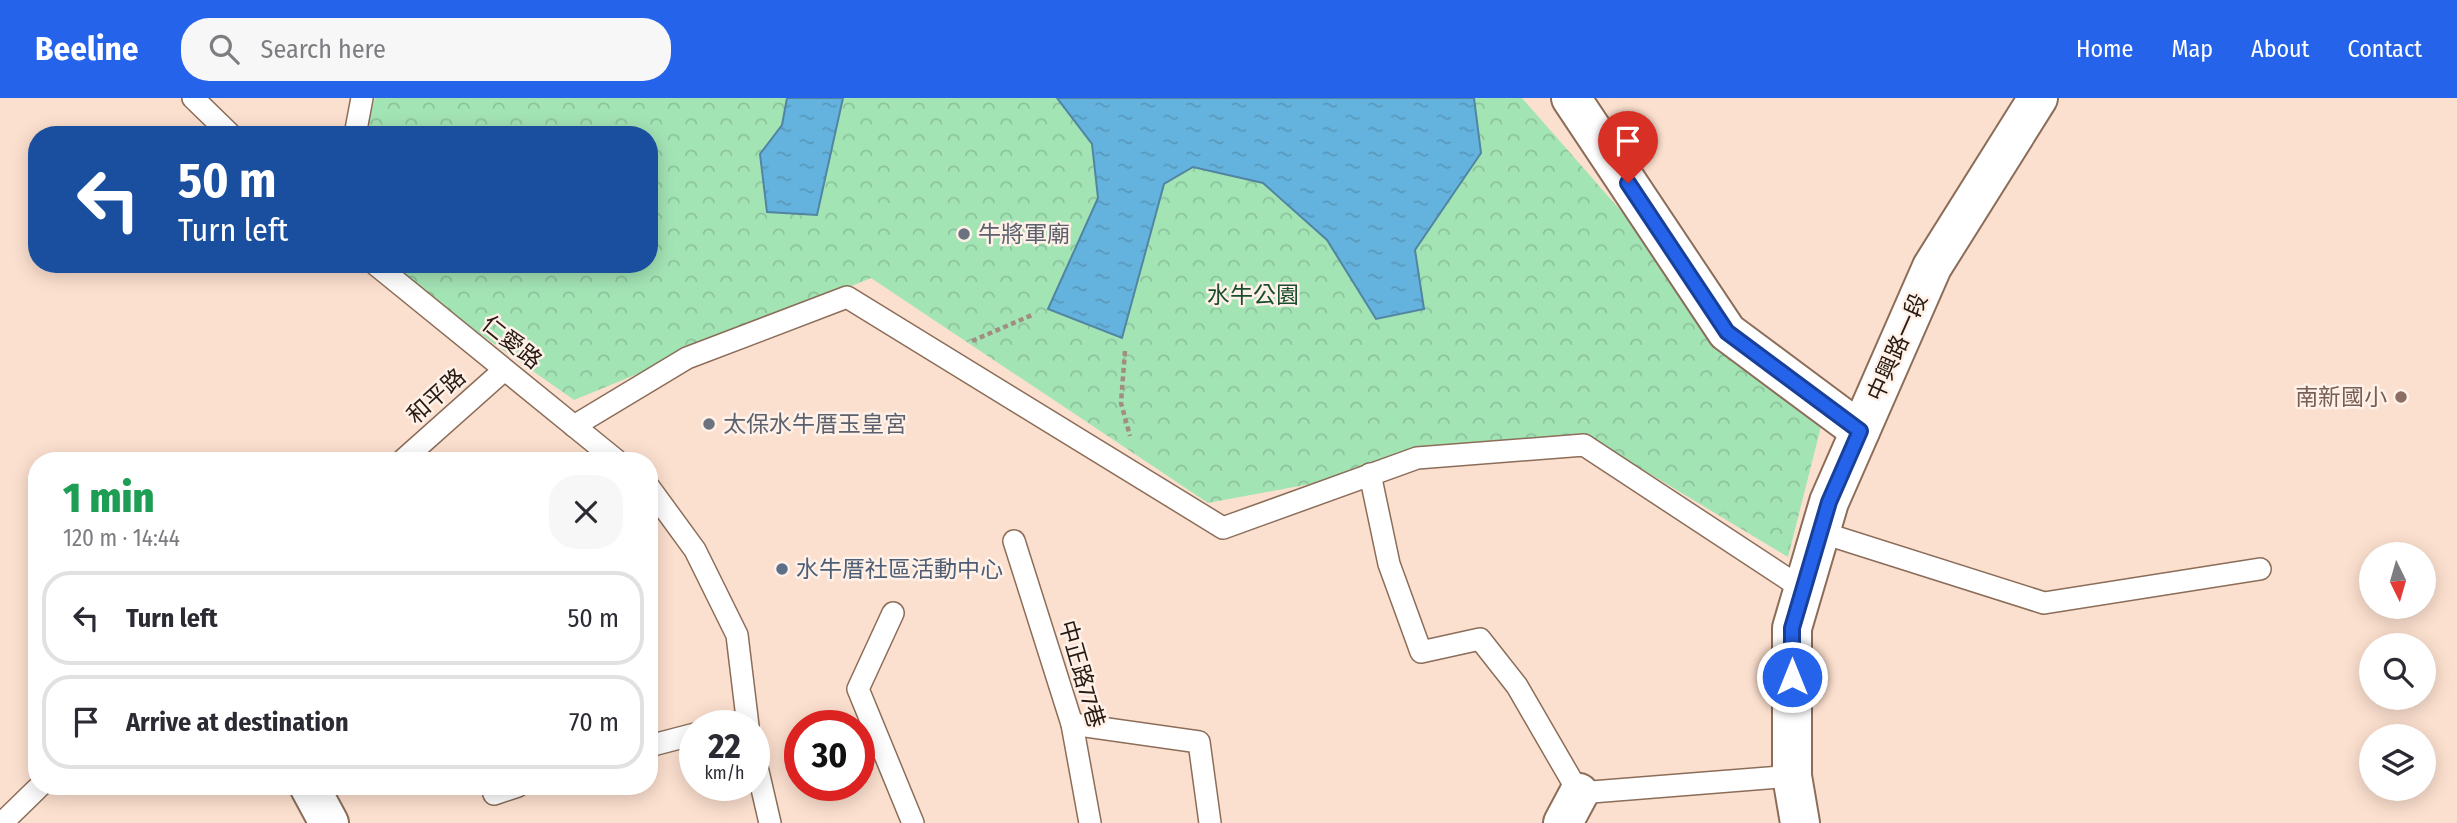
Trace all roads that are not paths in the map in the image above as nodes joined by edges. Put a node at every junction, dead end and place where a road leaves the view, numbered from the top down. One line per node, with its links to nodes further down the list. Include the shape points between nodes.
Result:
1 (194, 98): 5 (lane)
2 (362, 98): 6 (lane)
3 (1571, 98): 10 (street, via 1727,332)
4 (2038, 98): 10 (street, 中興路一段, via 1932,267)
5 (222, 126)
6 (357, 126)
7 (386, 273): 8 (lane, 仁愛路)
8 (504, 370): 9 (lane, 仁愛路); 11 (lane, 和平路)
9 (573, 426): 12 (lane, 仁愛路); 13 (lane, via 687,358 848,298 1223,528)
10 (1860, 431): 15 (street, 中興路一段)
11 (412, 452)
12 (606, 452)
13 (1370, 474): 18 (lane, via 1417,457 1584,445); 28 (lane, via 1389,564 1421,652 1480,639 1517,686)
14 (658, 499): 20 (lane, via 695,550 737,635)
15 (1820, 531): 17 (lane, via 2043,603); 18 (street, 中興路一段)
16 (1014, 541): 21 (lane, 中正路77巷)
17 (2259, 569)
18 (1803, 589): 24 (street, 中興路一段, via 1792,628)
19 (893, 613): 32 (lane, via 858,690)
20 (746, 710)
21 (1072, 724): 33 (lane, 中正路77巷); 34 (lane, via 1199,742)
22 (679, 738): 23 (lane)
23 (658, 744)
24 (1792, 776): 28 (lane); 35 (street, 中興路一段)
25 (31, 795): 29 (lane)
26 (314, 795): 30 (street)
27 (766, 801): 31 (lane)
28 (1571, 808)
29 (2, 823)
30 (329, 823)
31 (771, 823)
32 (913, 823)
33 (1090, 823)
34 (1210, 823)
35 (1800, 823)

